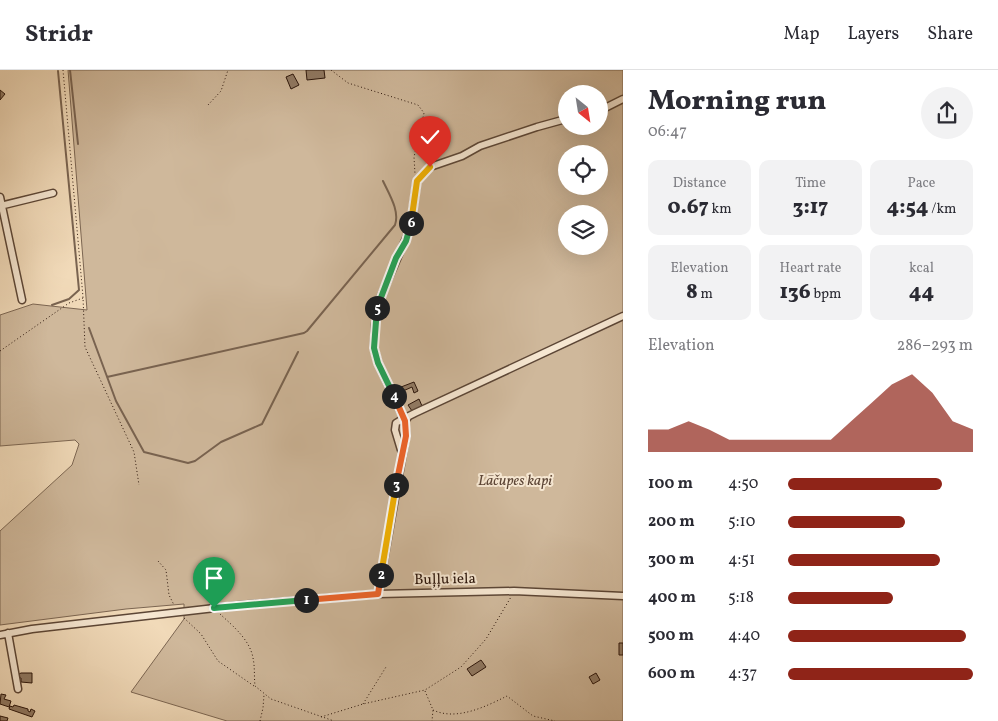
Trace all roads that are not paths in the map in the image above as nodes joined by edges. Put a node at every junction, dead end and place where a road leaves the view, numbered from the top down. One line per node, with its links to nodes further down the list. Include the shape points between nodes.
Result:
1 (623, 99): 2 (street)
2 (608, 106)
3 (558, 121): 9 (street, via 480,146 430,167 417,181 410,229 378,303 374,326 378,363)
4 (53, 193): 6 (street)
5 (0, 197): 6 (street)
6 (1, 206): 7 (street)
7 (22, 300)
8 (623, 316): 9 (street, via 415,413)
9 (405, 421): 10 (street); 10 (street, via 398,421 395,430)
10 (402, 454): 11 (street)
11 (378, 594): 12 (street, Buļļu iela, via 514,592); 13 (street, Buļļu iela, via 214,608)
12 (623, 596)
13 (8, 633): 14 (street, Buļļu iela); 15 (street)
14 (0, 635)
15 (18, 689)

